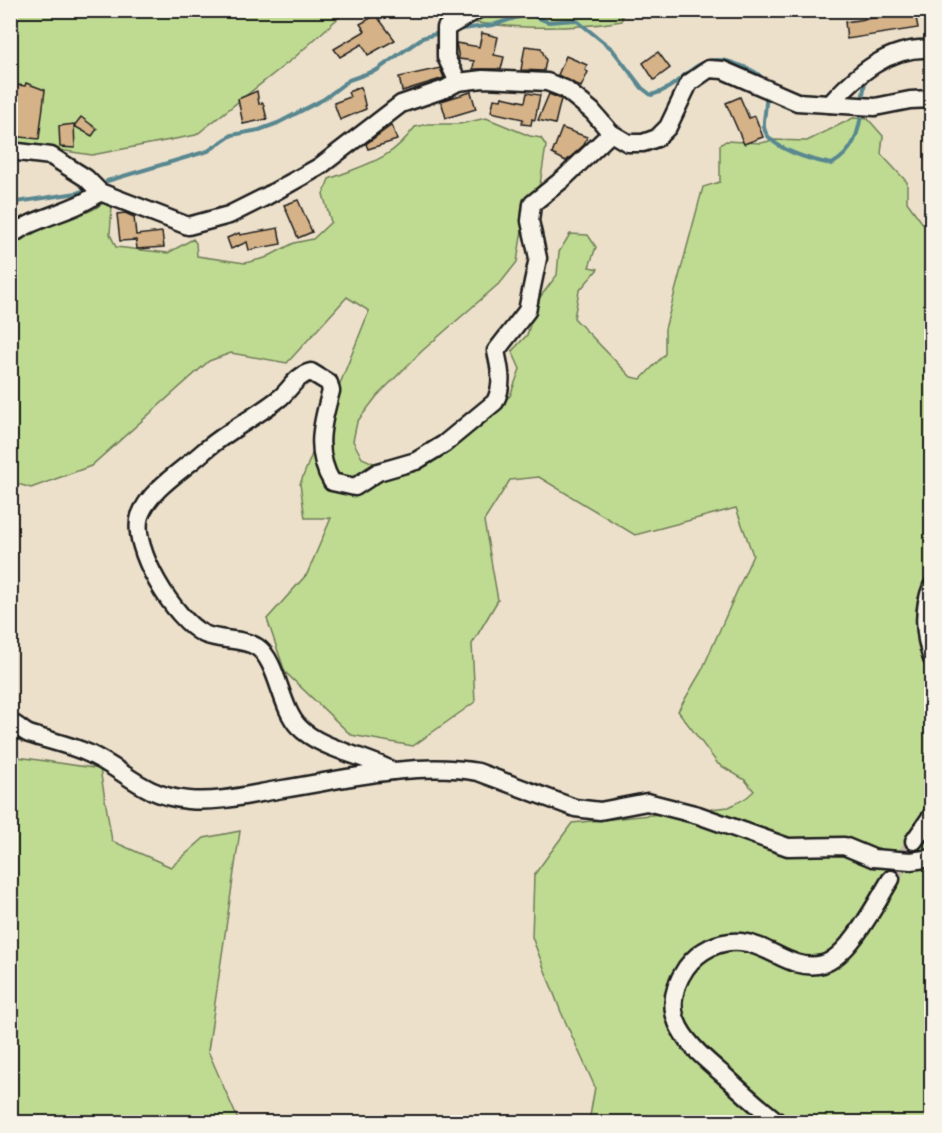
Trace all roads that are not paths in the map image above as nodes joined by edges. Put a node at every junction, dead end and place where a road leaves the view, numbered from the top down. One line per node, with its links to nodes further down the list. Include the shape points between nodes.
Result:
1 (477, 10): 3 (street, via 447,33 446,57)
2 (932, 49): 5 (street, via 907,50 879,62 857,76)
3 (458, 82): 6 (street, via 547,82 565,89 583,103); 8 (street, via 401,104 319,166 229,215 188,226)
4 (932, 99): 5 (street, via 875,107)
5 (830, 104): 6 (street, via 797,102 723,70 709,69 689,83 668,128 657,138 628,143)
6 (611, 133): 13 (street, via 532,204 530,221 538,258 527,311 496,351 502,385 499,394 495,402 444,444 416,461 378,472 355,487 332,482 323,466 319,442 331,391 329,384 311,372 300,375 282,396 223,435 149,500 140,517 139,531 158,585 189,624 204,634 256,647 268,663 298,726 330,745)
7 (10, 151): 8 (street, via 51,156 87,178)
8 (100, 192): 9 (street, via 86,203 29,224)
9 (10, 236)
10 (932, 586): 11 (street, via 925,612)
11 (932, 659)
12 (10, 722): 13 (street, via 27,733 91,754 132,782 158,794 189,800 227,799)
13 (393, 771): 16 (street, via 478,772 574,808 600,811 647,802 698,815 788,847 844,846 873,858)
14 (932, 815): 15 (street)
15 (914, 841)
16 (932, 858)
17 (891, 879): 18 (street, via 853,939 824,963 793,964 742,942 717,943 690,963 674,989 672,1006 679,1029 692,1048)
18 (778, 1122)

